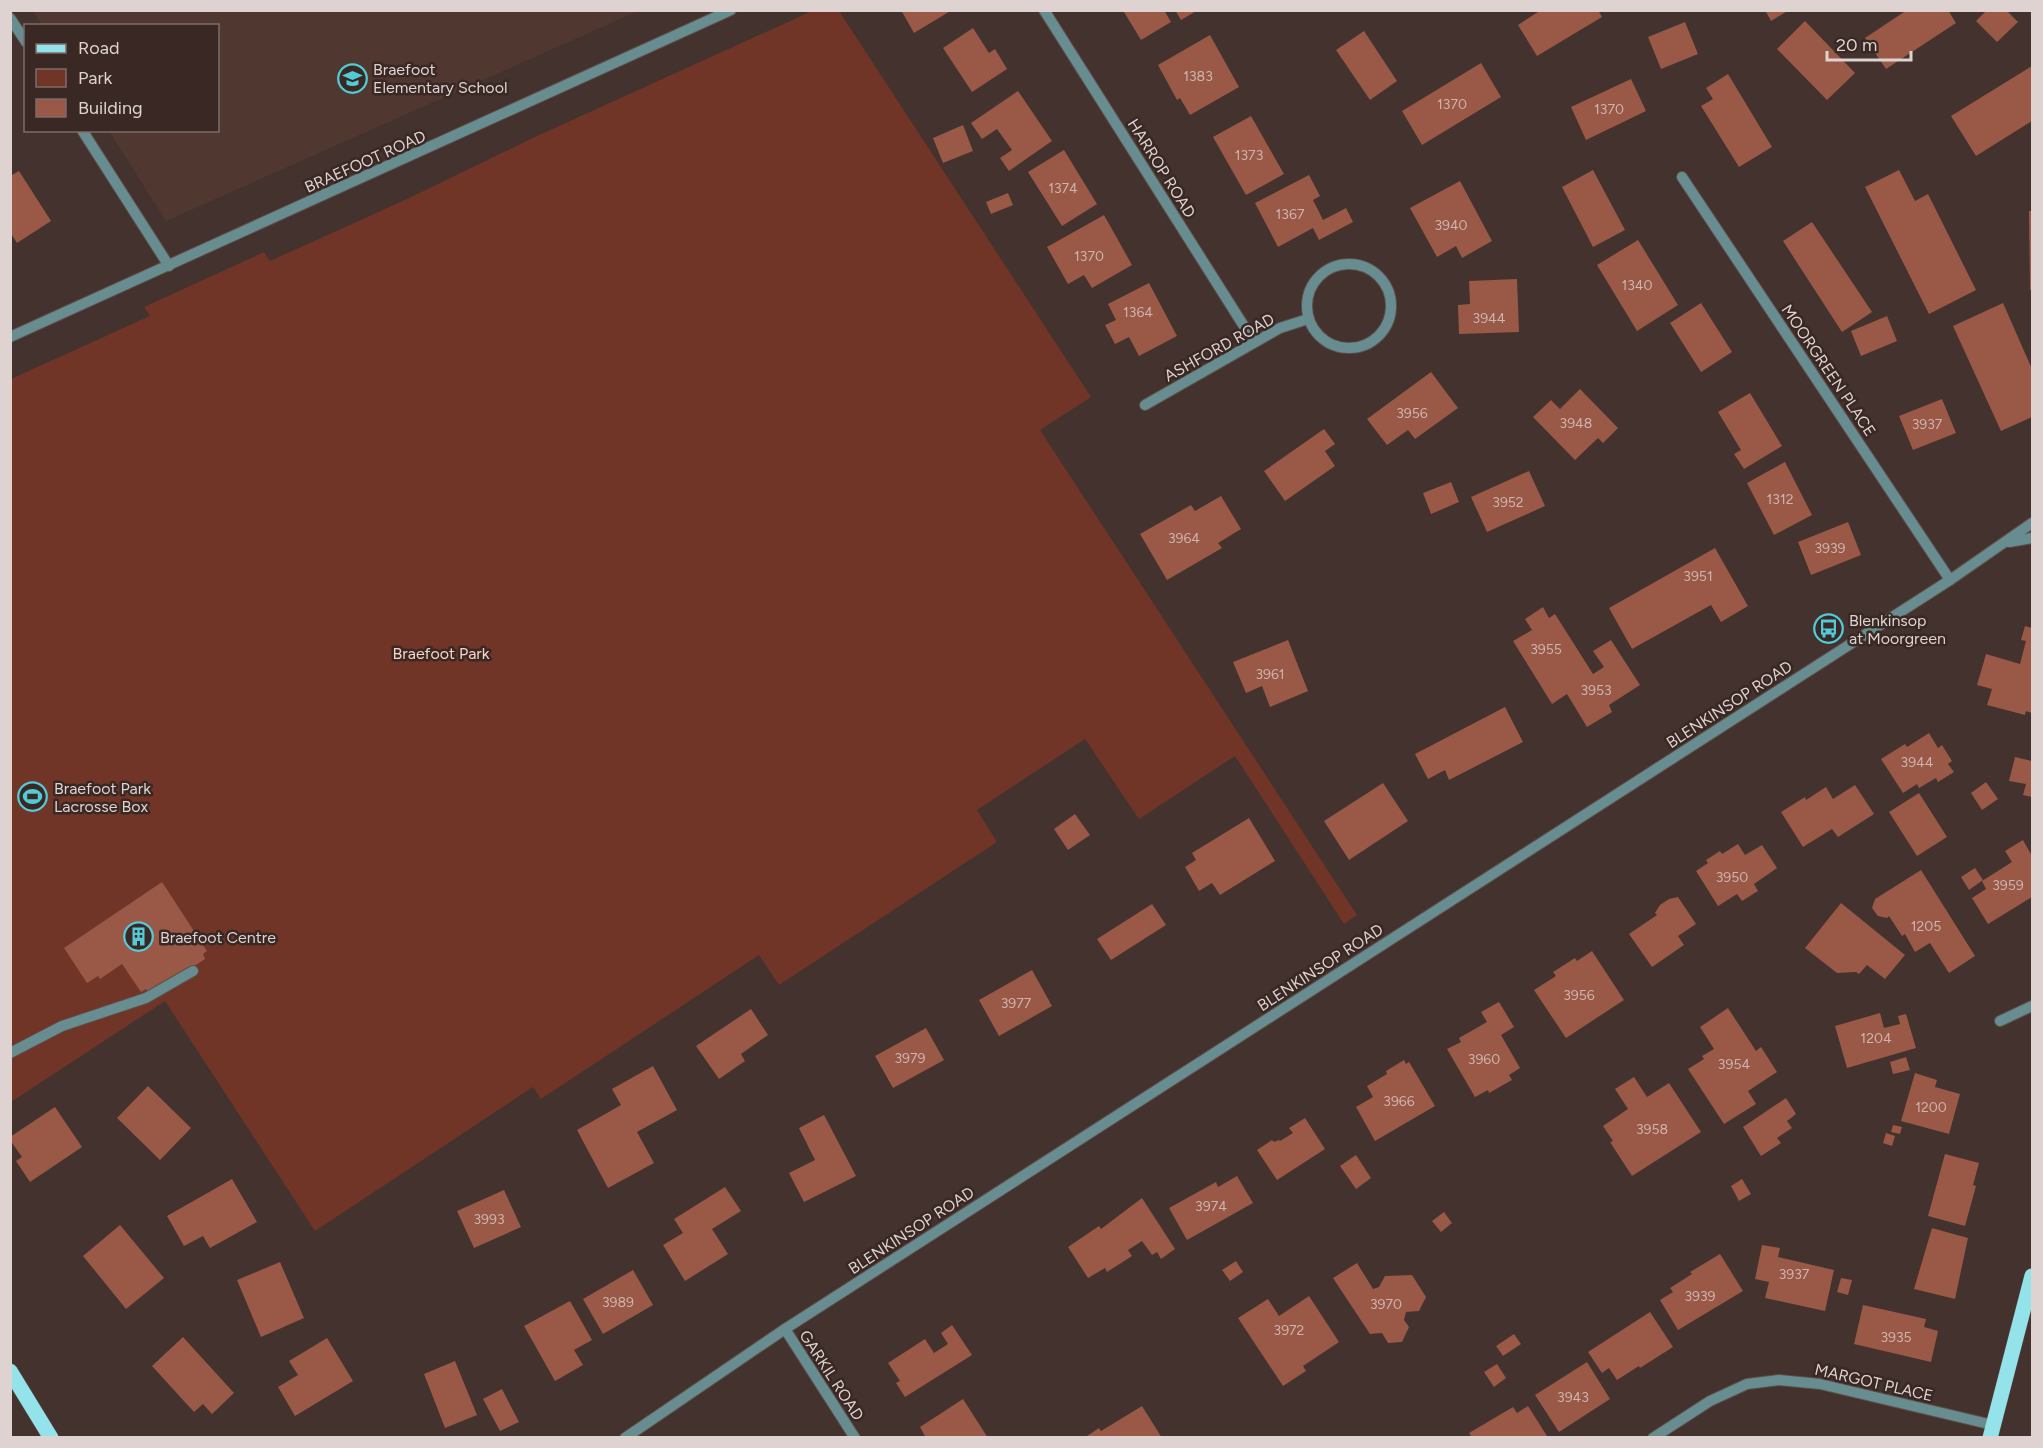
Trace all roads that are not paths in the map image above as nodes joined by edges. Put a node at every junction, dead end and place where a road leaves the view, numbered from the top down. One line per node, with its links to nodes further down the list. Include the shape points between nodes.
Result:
1 (731, 10): 7 (street, BRAEFOOT ROAD)
2 (1044, 10): 10 (street, HARROP ROAD)
3 (10, 18): 4 (street)
4 (24, 39)
5 (83, 132): 7 (street)
6 (1682, 177): 15 (street, MOORGREEN PLACE)
7 (170, 266): 9 (street, BRAEFOOT ROAD)
8 (1308, 319): 8 (street, via 1314,331 1330,344 1349,349 1362,347 1374,341 1390,320 1389,292 1371,270 1357,264 1335,266 1317,278 1309,290); 10 (street, ASHFORD ROAD)
9 (10, 337)
10 (1254, 342): 11 (street, ASHFORD ROAD)
11 (1145, 405)
12 (2032, 524): 14 (street, BLENKINSOP ROAD)
13 (2032, 538): 14 (street)
14 (2003, 543): 15 (street, BLENKINSOP ROAD)
15 (1950, 580): 21 (street, BLENKINSOP ROAD)
16 (193, 971): 19 (street, via 146,998 62,1026)
17 (2032, 1006): 18 (street)
18 (2000, 1021)
19 (10, 1053)
20 (2032, 1276): 23 (main road)
21 (785, 1329): 25 (street, BLENKINSOP ROAD); 26 (street, GARKIL ROAD)
22 (10, 1371): 24 (main road)
23 (1992, 1431): 27 (street, MARGOT PLACE, via 1820,1384 1779,1380 1747,1384 1710,1401)
24 (51, 1437)
25 (625, 1437)
26 (855, 1437)
27 (1653, 1437)

